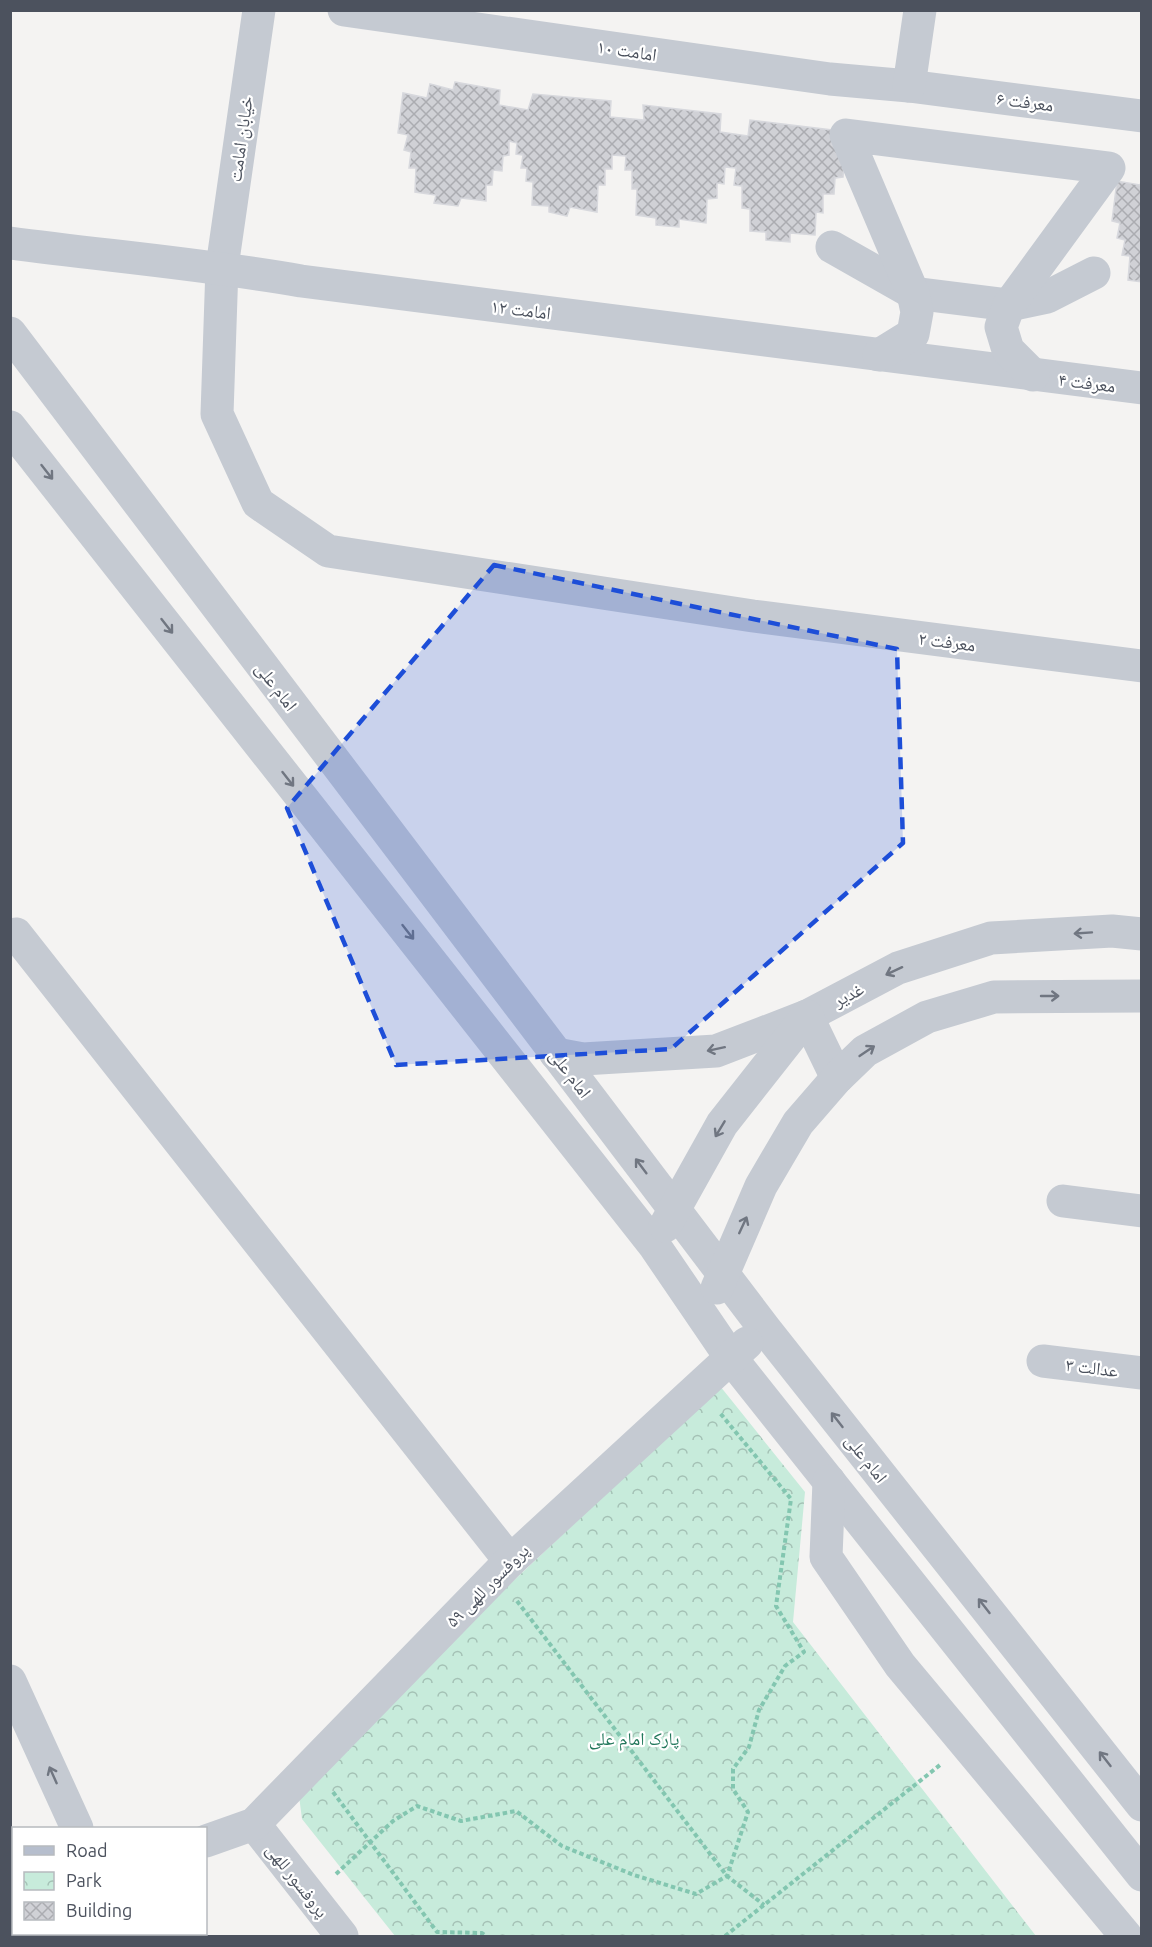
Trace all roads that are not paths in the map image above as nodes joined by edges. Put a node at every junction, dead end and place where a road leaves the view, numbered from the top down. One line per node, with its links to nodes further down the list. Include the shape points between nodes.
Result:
1 (259, 10): 8 (street, خیابان امامت)
2 (344, 10): 4 (street, امامت ۱۰, via 830,79)
3 (920, 10): 4 (street)
4 (909, 86): 5 (street, معرفت ۶)
5 (1142, 116)
6 (10, 243): 8 (street, امامت ۱۲, via 168,264)
7 (832, 247): 10 (street)
8 (222, 267): 13 (street, امامت ۱۲, via 301,281); 17 (street, خیابان امامت, via 217,414 258,503 328,551)
9 (1094, 273): 11 (street, via 1047,297)
10 (913, 293): 11 (street); 11 (street, via 846,135 1109,168); 13 (street, via 917,312 913,333)
11 (1009, 305): 14 (street, via 1001,327 1008,350)
12 (10, 333): 23 (street, امام علی)
13 (879, 355): 14 (street, امامت ۱۲)
14 (1033, 375): 15 (street, معرفت ۴)
15 (1142, 388)
16 (10, 426): 28 (street, one-way to 28)
17 (753, 616): 18 (street, معرفت ۲)
18 (1142, 666)
19 (16, 934): 36 (street)
20 (1142, 934): 22 (street, غدیر, one-way to 22, via 1112,931 991,938 898,968)
21 (1142, 996): 24 (street, one-way to 21, via 864,1051 927,1017 994,997)
22 (807, 1016): 23 (street, غدیر, one-way to 23, via 716,1050 583,1059); 24 (street); 26 (street, one-way to 26, via 722,1124)
23 (556, 1054): 26 (street, امام علی, one-way to 23)
24 (837, 1078): 29 (street, one-way to 24, via 761,1186 798,1123)
25 (1063, 1201): 27 (street)
26 (674, 1209): 28 (street); 29 (street, امام علی)
27 (1142, 1211)
28 (654, 1245): 30 (street)
29 (724, 1274): 30 (street); 31 (street, امام علی)
30 (703, 1317): 32 (street)
31 (765, 1329): 32 (street, پروفسور للهی ۵۹); 38 (street, امام علی, one-way to 31)
32 (731, 1358): 35 (street); 36 (street, پروفسور للهی ۵۹)
33 (1043, 1361): 34 (street, عدالت ۳)
34 (1142, 1373)
35 (829, 1481): 42 (street); 44 (street, via 826,1557 900,1665)
36 (510, 1561): 39 (street, پروفسور للهی ۵۹)
37 (10, 1681): 40 (street, one-way to 37)
38 (1142, 1805)
39 (254, 1824): 41 (street); 43 (street, پروفسور للهی)
40 (77, 1827)
41 (207, 1841)
42 (1142, 1875)
43 (342, 1936)
44 (1126, 1936)

